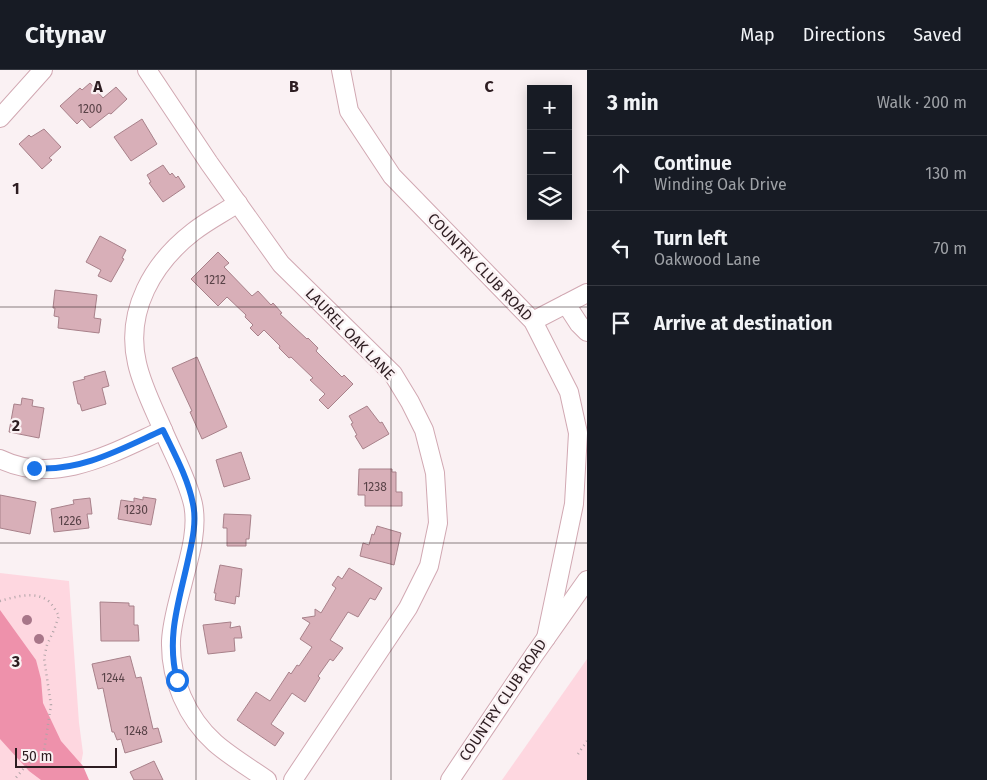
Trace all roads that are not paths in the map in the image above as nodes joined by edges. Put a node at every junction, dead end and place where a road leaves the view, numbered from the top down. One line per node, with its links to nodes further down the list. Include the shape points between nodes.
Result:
1 (43, 70): 4 (street)
2 (147, 70): 5 (street, LAUREL OAK LANE)
3 (340, 70): 8 (street, COUNTRY CLUB ROAD, via 349,111 392,176)
4 (0, 118)
5 (238, 203): 12 (street, via 194,231 162,261 147,285 139,307 134,345 137,362); 17 (street, LAUREL OAK LANE, via 281,264 392,374 424,430 435,474 438,523 429,566 408,608)
6 (587, 293): 7 (street)
7 (566, 304): 8 (street); 9 (street)
8 (533, 321): 10 (street, COUNTRY CLUB ROAD)
9 (587, 332)
10 (569, 392): 11 (street); 15 (street, COUNTRY CLUB ROAD, via 578,433 574,504)
11 (587, 402)
12 (163, 430): 13 (street, via 89,463 63,468 16,467); 16 (street, via 182,471 194,510 193,538 171,640 177,680 183,700 200,728 215,743)
13 (0, 459)
14 (587, 580): 15 (street)
15 (546, 638): 18 (street, COUNTRY CLUB ROAD)
16 (267, 780)
17 (293, 780)
18 (450, 780)

